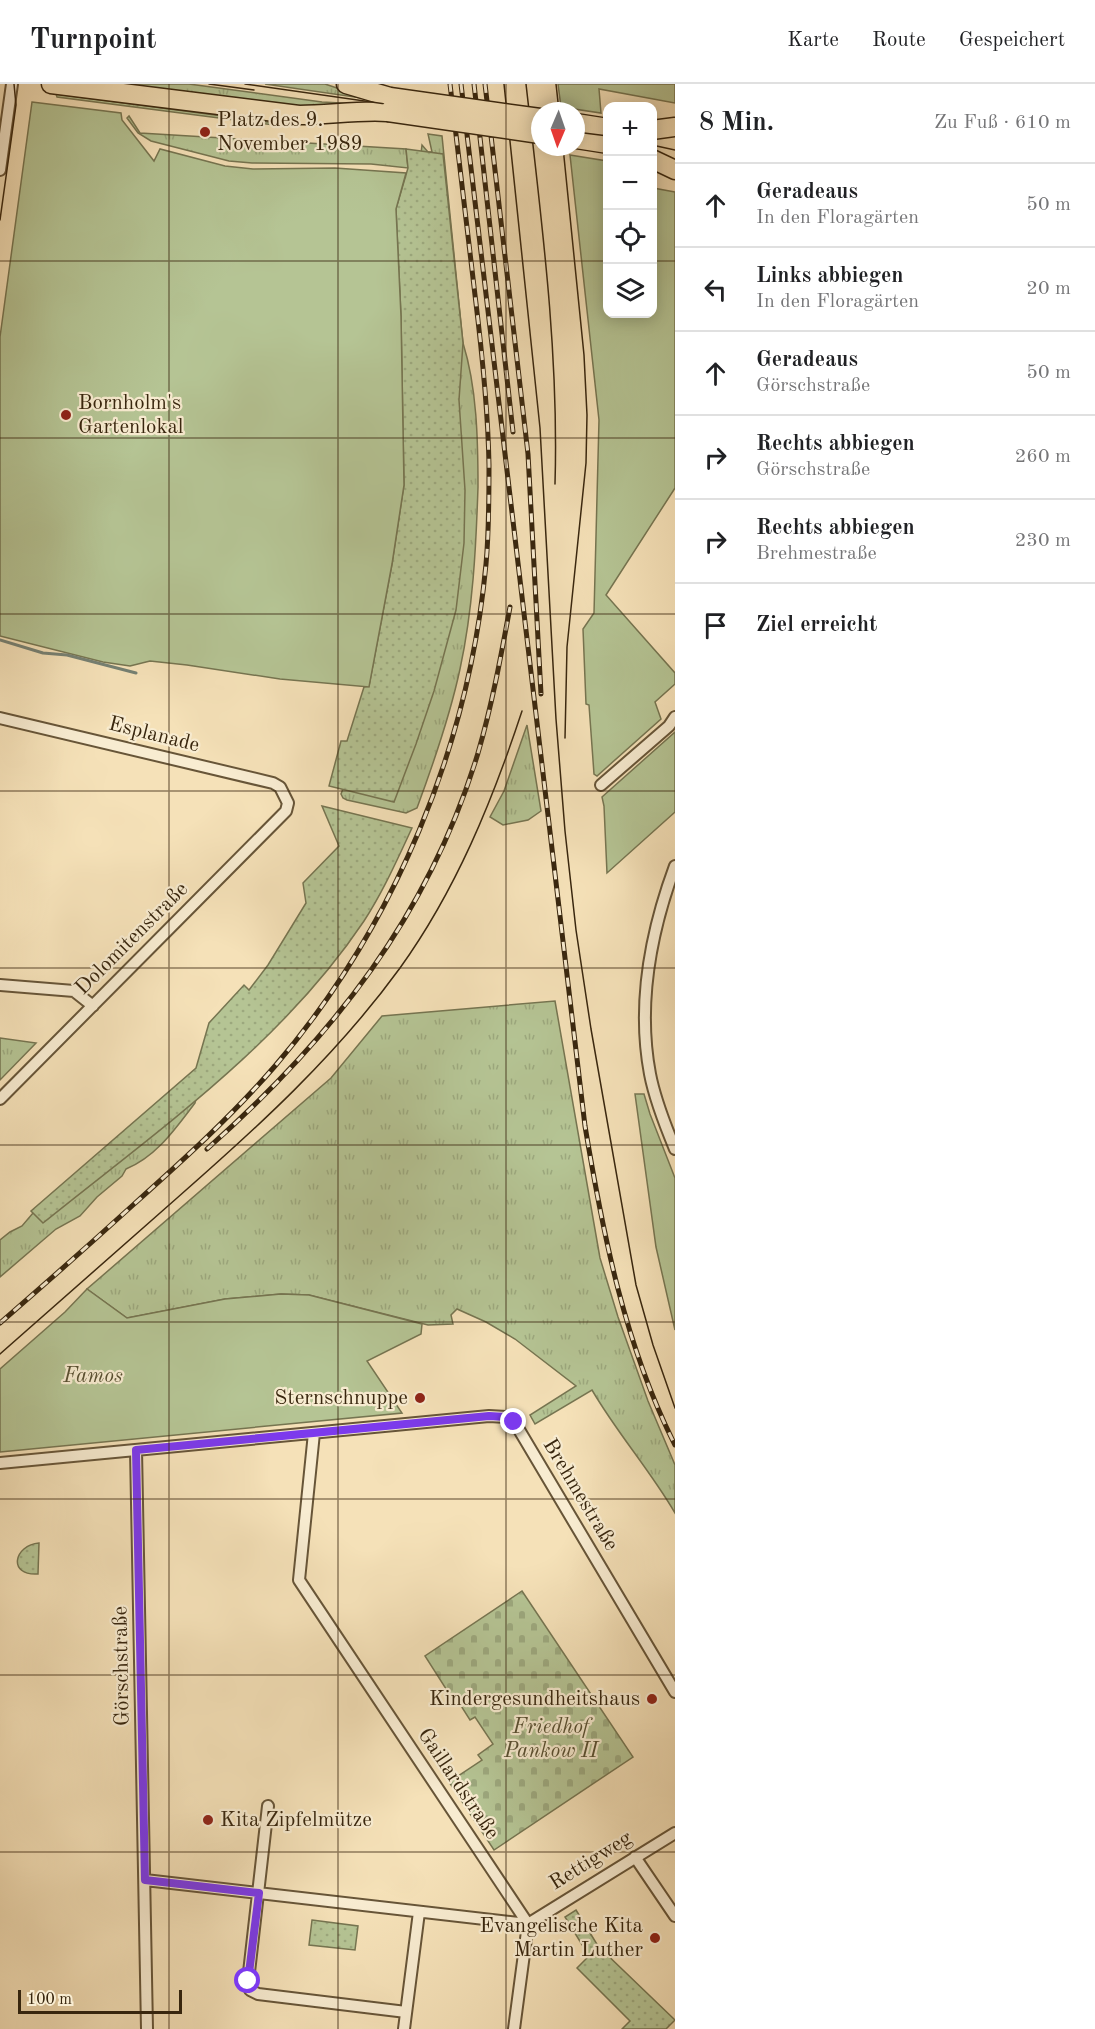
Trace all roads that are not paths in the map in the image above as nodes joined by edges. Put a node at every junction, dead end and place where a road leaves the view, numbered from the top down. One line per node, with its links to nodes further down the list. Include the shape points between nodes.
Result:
1 (12, 84): 14 (street)
2 (51, 84): 4 (main road, via 299,115)
3 (345, 84): 4 (main road)
4 (389, 105): 5 (main road, bridge); 10 (main road, bridge)
5 (531, 117)
6 (585, 124): 7 (main road)
7 (603, 127)
8 (675, 127): 9 (main road)
9 (657, 129)
10 (531, 132)
11 (585, 140): 12 (main road)
12 (603, 143)
13 (657, 161): 15 (main road)
14 (0, 170)
15 (675, 170)
16 (675, 717): 18 (street)
17 (0, 718): 19 (street, Esplanade, via 273,783 280,787)
18 (601, 785)
19 (288, 803): 22 (street, Dolomitenstraße, via 286,811)
20 (675, 866): 24 (street, via 656,925 645,1014 655,1097)
21 (0, 985): 22 (street, via 74,991)
22 (93, 1006): 23 (street, Dolomitenstraße)
23 (0, 1099)
24 (675, 1149)
25 (314, 1433): 26 (street, Brehmestraße); 28 (street, Brehmestraße, via 489,1416 514,1422); 36 (street, Gaillardstraße, via 299,1580)
26 (136, 1450): 27 (street, Brehmestraße); 32 (street, Görschstraße)
27 (0, 1463)
28 (675, 1692)
29 (268, 1806): 33 (street)
30 (675, 1833): 31 (street, Rettigweg)
31 (635, 1857): 35 (street); 36 (street, Rettigweg)
32 (145, 1880): 33 (street); 38 (street, Görschstraße)
33 (259, 1893): 34 (street); 37 (street, via 250,1990)
34 (419, 1912): 36 (street); 37 (street)
35 (675, 1916)
36 (528, 1924): 40 (street)
37 (406, 2012): 39 (street)
38 (147, 2029)
39 (404, 2029)
40 (514, 2029)

